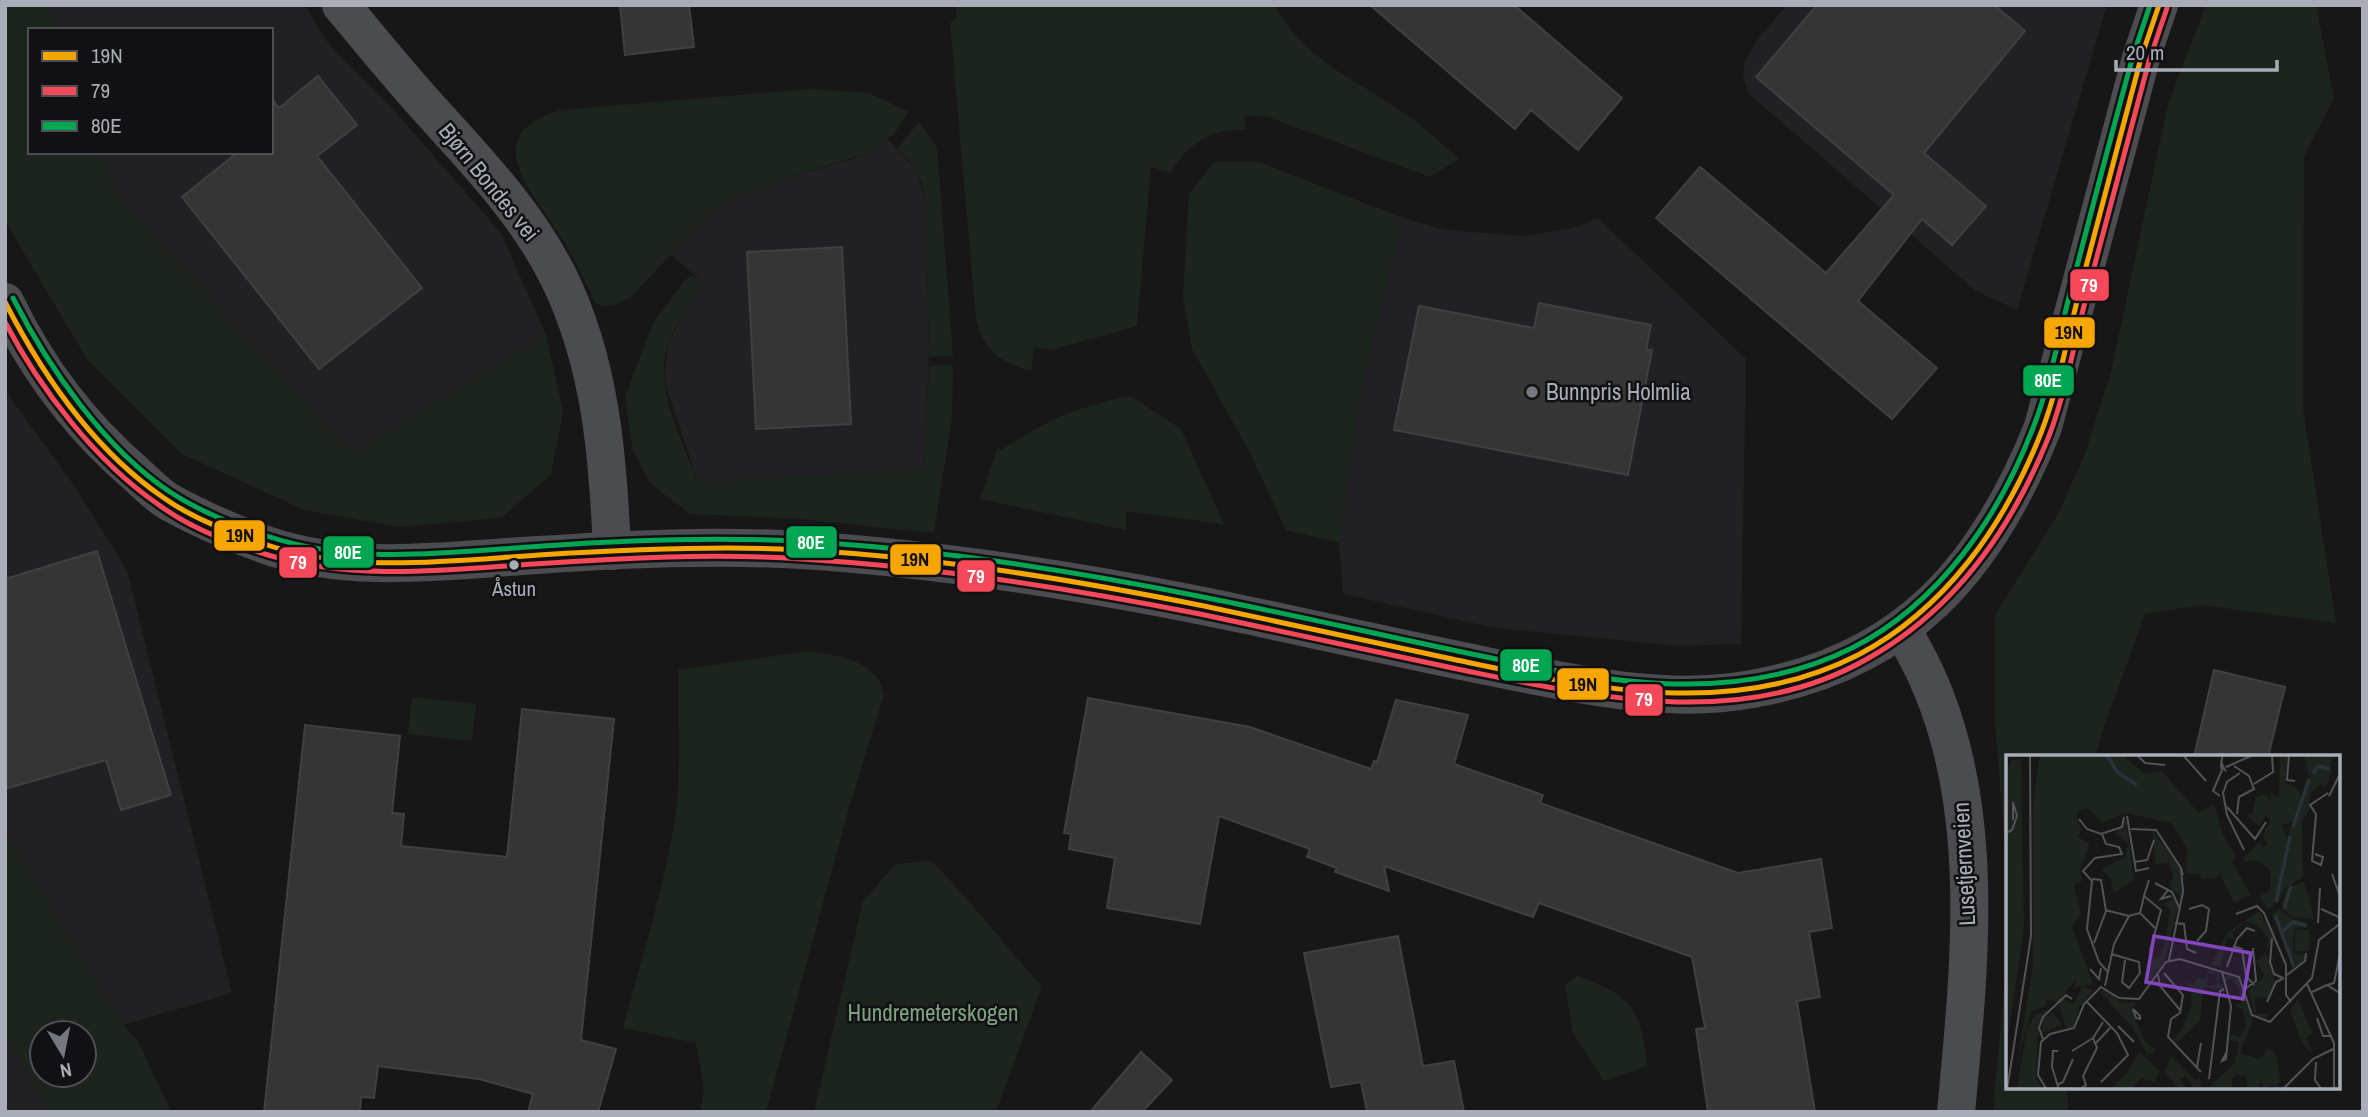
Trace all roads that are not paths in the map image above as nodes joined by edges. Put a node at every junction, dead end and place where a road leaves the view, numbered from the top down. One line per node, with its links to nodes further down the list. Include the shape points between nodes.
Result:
1 (341, 5): 4 (street, Bjørn Bondes vei, via 494,181 528,224 559,278 600,407)
2 (2159, 5): 5 (street, via 2141,58 2060,372 2028,464 1968,567)
3 (5, 302): 4 (street, via 54,387 86,428 124,464 168,502 268,546 335,560 388,564)
4 (612, 551): 5 (street, via 774,549 983,569 1144,595 1584,686 1662,695 1755,689 1832,666)
5 (1901, 629): 6 (street, Lusetjernveien, via 1921,659 1939,701 1964,816 1969,921)
6 (1956, 1112)

